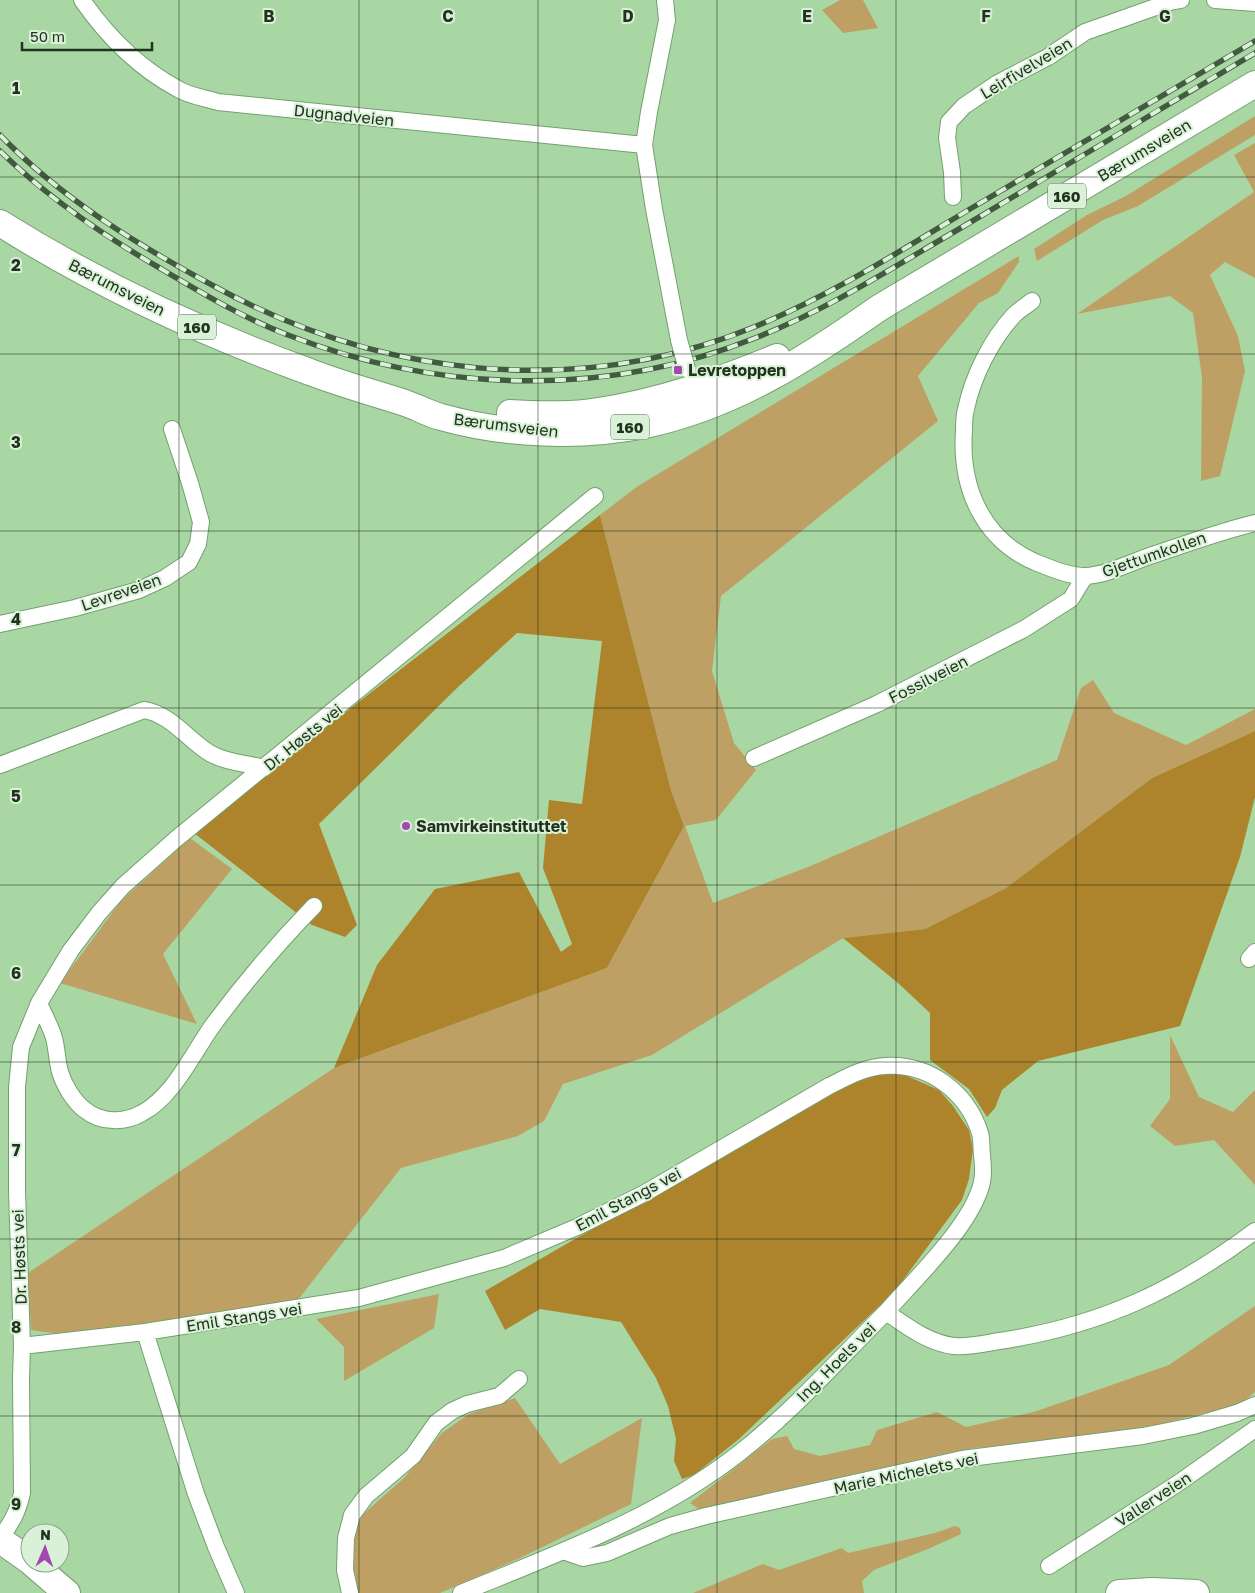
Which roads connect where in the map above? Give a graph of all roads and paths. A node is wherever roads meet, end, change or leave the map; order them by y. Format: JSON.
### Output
{"nodes":[{"id":1,"x":82,"y":0,"type":"edge"},
{"id":2,"x":665,"y":0,"type":"edge"},
{"id":3,"x":1181,"y":0,"type":"edge"},
{"id":4,"x":1215,"y":0,"type":"edge"},
{"id":5,"x":1255,"y":3,"type":"edge"},
{"id":6,"x":1255,"y":84,"type":"edge"},
{"id":7,"x":644,"y":145,"type":"junction"},
{"id":8,"x":953,"y":196,"type":"dead end"},
{"id":9,"x":0,"y":223,"type":"edge"},
{"id":10,"x":1032,"y":301,"type":"dead end"},
{"id":11,"x":695,"y":389,"type":"junction"},
{"id":12,"x":172,"y":428,"type":"dead end"},
{"id":13,"x":595,"y":496,"type":"dead end"},
{"id":14,"x":1255,"y":523,"type":"edge"},
{"id":15,"x":1084,"y":576,"type":"junction"},
{"id":16,"x":0,"y":624,"type":"edge"},
{"id":17,"x":754,"y":758,"type":"dead end"},
{"id":18,"x":0,"y":765,"type":"edge"},
{"id":19,"x":264,"y":768,"type":"junction"},
{"id":20,"x":314,"y":906,"type":"dead end"},
{"id":21,"x":39,"y":1003,"type":"junction"},
{"id":22,"x":1255,"y":1231,"type":"edge"},
{"id":23,"x":886,"y":1312,"type":"junction"},
{"id":24,"x":145,"y":1332,"type":"junction"},
{"id":25,"x":22,"y":1346,"type":"junction"},
{"id":26,"x":519,"y":1379,"type":"dead end"},
{"id":27,"x":1255,"y":1405,"type":"edge"},
{"id":28,"x":1255,"y":1429,"type":"edge"},
{"id":29,"x":0,"y":1539,"type":"edge"},
{"id":30,"x":563,"y":1551,"type":"junction"},
{"id":31,"x":20,"y":1554,"type":"edge"},
{"id":32,"x":1049,"y":1566,"type":"dead end"},
{"id":33,"x":44,"y":1573,"type":"edge"},
{"id":34,"x":67,"y":1593,"type":"edge"},
{"id":35,"x":236,"y":1593,"type":"edge"},
{"id":36,"x":350,"y":1593,"type":"edge"},
{"id":37,"x":461,"y":1593,"type":"edge"},
{"id":38,"x":1118,"y":1593,"type":"edge"},
{"id":39,"x":1196,"y":1593,"type":"edge"}],
"edges":[{"from":1,"to":7,"type":"street","name":"Dugnadveien"},
{"from":2,"to":7,"type":"street"},
{"from":3,"to":8,"type":"street","name":"Leirfivelveien"},
{"from":4,"to":5,"type":"street"},
{"from":6,"to":11,"type":"main road","name":"Bærumsveien","number":"160"},
{"from":7,"to":11,"type":"street","bridge":true},
{"from":9,"to":11,"type":"main road","name":"Bærumsveien","number":"160"},
{"from":10,"to":15,"type":"street","name":"Gjettumkollen"},
{"from":12,"to":16,"type":"street","name":"Levreveien"},
{"from":13,"to":19,"type":"street","name":"Dr. Høsts vei"},
{"from":14,"to":15,"type":"street","name":"Gjettumkollen"},
{"from":15,"to":17,"type":"street","name":"Fossilveien"},
{"from":18,"to":19,"type":"street"},
{"from":19,"to":21,"type":"street","name":"Dr. Høsts vei"},
{"from":20,"to":21,"type":"street"},
{"from":21,"to":25,"type":"street","name":"Dr. Høsts vei"},
{"from":22,"to":23,"type":"street","name":"Ing. Hoels vei"},
{"from":23,"to":24,"type":"street","name":"Emil Stangs vei"},
{"from":23,"to":30,"type":"street","name":"Ing. Hoels vei"},
{"from":24,"to":25,"type":"street","name":"Emil Stangs vei"},
{"from":24,"to":35,"type":"street"},
{"from":25,"to":29,"type":"street","name":"Dr. Høsts vei"},
{"from":26,"to":36,"type":"street"},
{"from":27,"to":30,"type":"street","name":"Marie Michelets vei"},
{"from":28,"to":32,"type":"street","name":"Vallerveien"},
{"from":29,"to":31,"type":"main road"},
{"from":30,"to":37,"type":"street","name":"Ing. Hoels vei"},
{"from":33,"to":34,"type":"main road"},
{"from":38,"to":39,"type":"main road"}]}
